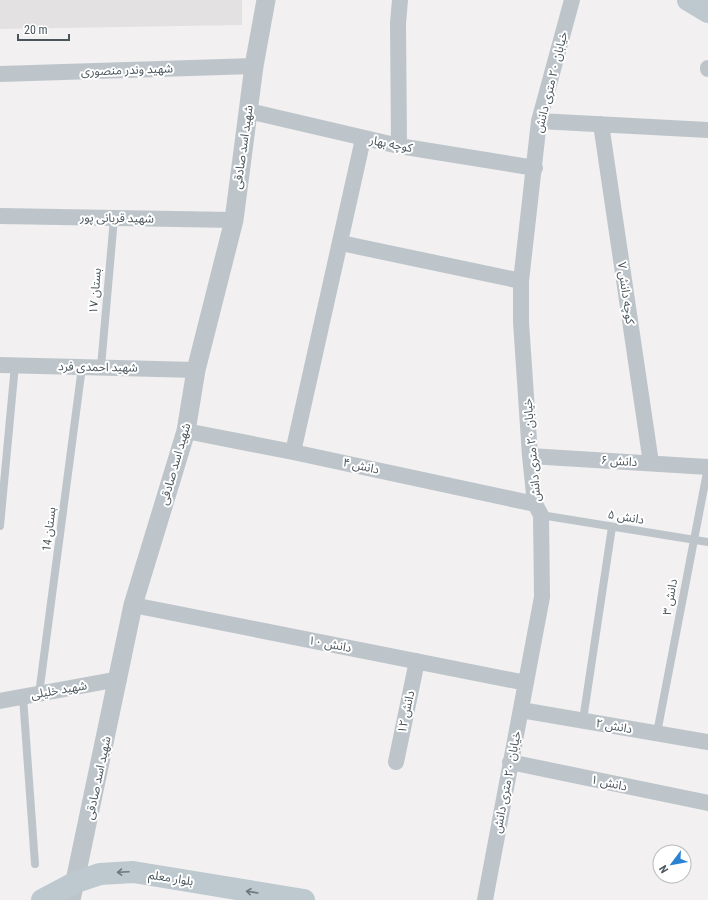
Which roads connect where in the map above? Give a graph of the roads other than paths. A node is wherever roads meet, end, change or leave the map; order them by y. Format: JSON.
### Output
{"nodes":[{"id":1,"x":266,"y":0,"type":"edge"},
{"id":2,"x":400,"y":0,"type":"edge"},
{"id":3,"x":572,"y":0,"type":"edge"},
{"id":4,"x":688,"y":0,"type":"edge"},
{"id":5,"x":708,"y":12,"type":"edge"},
{"id":6,"x":254,"y":66,"type":"junction"},
{"id":7,"x":0,"y":74,"type":"edge"},
{"id":8,"x":249,"y":111,"type":"junction"},
{"id":9,"x":540,"y":121,"type":"junction"},
{"id":10,"x":601,"y":124,"type":"junction"},
{"id":11,"x":708,"y":130,"type":"edge"},
{"id":12,"x":364,"y":139,"type":"junction"},
{"id":13,"x":399,"y":146,"type":"junction"},
{"id":14,"x":535,"y":168,"type":"junction"},
{"id":15,"x":0,"y":216,"type":"edge"},
{"id":16,"x":114,"y":218,"type":"junction"},
{"id":17,"x":234,"y":220,"type":"junction"},
{"id":18,"x":342,"y":242,"type":"junction"},
{"id":19,"x":521,"y":281,"type":"junction"},
{"id":20,"x":7,"y":365,"type":"edge"},
{"id":21,"x":82,"y":367,"type":"junction"},
{"id":22,"x":101,"y":367,"type":"junction"},
{"id":23,"x":196,"y":370,"type":"junction"},
{"id":24,"x":186,"y":432,"type":"junction"},
{"id":25,"x":293,"y":452,"type":"junction"},
{"id":26,"x":530,"y":456,"type":"junction"},
{"id":27,"x":651,"y":463,"type":"junction"},
{"id":28,"x":708,"y":467,"type":"edge"},
{"id":29,"x":538,"y":509,"type":"junction"},
{"id":30,"x":0,"y":526,"type":"edge"},
{"id":31,"x":612,"y":526,"type":"junction"},
{"id":32,"x":692,"y":539,"type":"junction"},
{"id":33,"x":708,"y":542,"type":"edge"},
{"id":34,"x":133,"y":605,"type":"junction"},
{"id":35,"x":417,"y":661,"type":"junction"},
{"id":36,"x":119,"y":679,"type":"junction"},
{"id":37,"x":526,"y":683,"type":"junction"},
{"id":38,"x":39,"y":694,"type":"junction"},
{"id":39,"x":23,"y":697,"type":"junction"},
{"id":40,"x":0,"y":701,"type":"edge"},
{"id":41,"x":521,"y":710,"type":"junction"},
{"id":42,"x":583,"y":720,"type":"junction"},
{"id":43,"x":657,"y":733,"type":"junction"},
{"id":44,"x":708,"y":742,"type":"edge"},
{"id":45,"x":396,"y":762,"type":"dead end"},
{"id":46,"x":510,"y":762,"type":"junction"},
{"id":47,"x":708,"y":803,"type":"edge"},
{"id":48,"x":35,"y":864,"type":"dead end"},
{"id":49,"x":74,"y":891,"type":"edge"},
{"id":50,"x":42,"y":900,"type":"edge"},
{"id":51,"x":304,"y":900,"type":"edge"},
{"id":52,"x":485,"y":900,"type":"edge"}],
"edges":[{"from":1,"to":6,"type":"street","name":"شهید اسد صادقی"},
{"from":2,"to":13,"type":"street"},
{"from":3,"to":9,"type":"street","name":"خیابان ۲۰ متری دانش"},
{"from":4,"to":5,"type":"main road"},
{"from":6,"to":7,"type":"street","name":"شهید وندر منصوری"},
{"from":6,"to":8,"type":"street","name":"شهید اسد صادقی"},
{"from":8,"to":12,"type":"street","name":"کوچه بهار"},
{"from":8,"to":17,"type":"street","name":"شهید اسد صادقی"},
{"from":9,"to":10,"type":"street"},
{"from":9,"to":14,"type":"street","name":"خیابان ۲۰ متری دانش"},
{"from":10,"to":11,"type":"street"},
{"from":10,"to":27,"type":"street","name":"کوچه دانش ۷"},
{"from":12,"to":13,"type":"street","name":"کوچه بهار"},
{"from":12,"to":18,"type":"street"},
{"from":13,"to":14,"type":"street","name":"کوچه بهار"},
{"from":14,"to":19,"type":"street","name":"خیابان ۲۰ متری دانش"},
{"from":15,"to":16,"type":"street","name":"شهید قربانی پور"},
{"from":16,"to":17,"type":"street","name":"شهید قربانی پور"},
{"from":16,"to":22,"type":"lane","name":"بستان ۱۷"},
{"from":17,"to":23,"type":"street","name":"شهید اسد صادقی"},
{"from":18,"to":19,"type":"street"},
{"from":18,"to":25,"type":"street"},
{"from":19,"to":26,"type":"street","name":"خیابان ۲۰ متری دانش"},
{"from":20,"to":21,"type":"street","name":"شهید احمدی فرد"},
{"from":20,"to":30,"type":"lane"},
{"from":21,"to":22,"type":"street","name":"شهید احمدی فرد"},
{"from":21,"to":38,"type":"lane","name":"بستان 14"},
{"from":22,"to":23,"type":"street","name":"شهید احمدی فرد"},
{"from":23,"to":24,"type":"street","name":"شهید اسد صادقی"},
{"from":24,"to":25,"type":"street","name":"دانش ۴"},
{"from":24,"to":34,"type":"street","name":"شهید اسد صادقی"},
{"from":25,"to":29,"type":"street","name":"دانش ۴"},
{"from":26,"to":27,"type":"street","name":"دانش ۶"},
{"from":26,"to":29,"type":"street","name":"خیابان ۲۰ متری دانش"},
{"from":27,"to":28,"type":"street","name":"دانش ۶"},
{"from":28,"to":32,"type":"lane","name":"دانش ۳"},
{"from":29,"to":31,"type":"lane","name":"دانش ۵"},
{"from":29,"to":37,"type":"street","name":"خیابان ۲۰ متری دانش"},
{"from":31,"to":32,"type":"lane","name":"دانش ۵"},
{"from":31,"to":42,"type":"lane"},
{"from":32,"to":33,"type":"lane","name":"دانش ۵"},
{"from":32,"to":43,"type":"lane","name":"دانش ۳"},
{"from":34,"to":35,"type":"street","name":"دانش ۱۰"},
{"from":34,"to":36,"type":"street","name":"شهید اسد صادقی"},
{"from":35,"to":37,"type":"street","name":"دانش ۱۰"},
{"from":35,"to":45,"type":"street","name":"دانش ۱۲"},
{"from":36,"to":38,"type":"street","name":"شهید خلیلی"},
{"from":36,"to":49,"type":"street","name":"شهید اسد صادقی"},
{"from":37,"to":41,"type":"street","name":"خیابان ۲۰ متری دانش"},
{"from":38,"to":39,"type":"street","name":"شهید خلیلی"},
{"from":39,"to":40,"type":"street","name":"شهید خلیلی"},
{"from":39,"to":48,"type":"lane"},
{"from":41,"to":42,"type":"street","name":"دانش ۲"},
{"from":41,"to":46,"type":"street","name":"خیابان ۲۰ متری دانش"},
{"from":42,"to":43,"type":"street","name":"دانش ۲"},
{"from":43,"to":44,"type":"street","name":"دانش ۲"},
{"from":46,"to":47,"type":"street","name":"دانش ۱"},
{"from":46,"to":52,"type":"street","name":"خیابان ۲۰ متری دانش"},
{"from":49,"to":50,"type":"main road","name":"بلوار معلم"},
{"from":51,"to":49,"type":"main road","name":"بلوار معلم","one_way":true}]}
